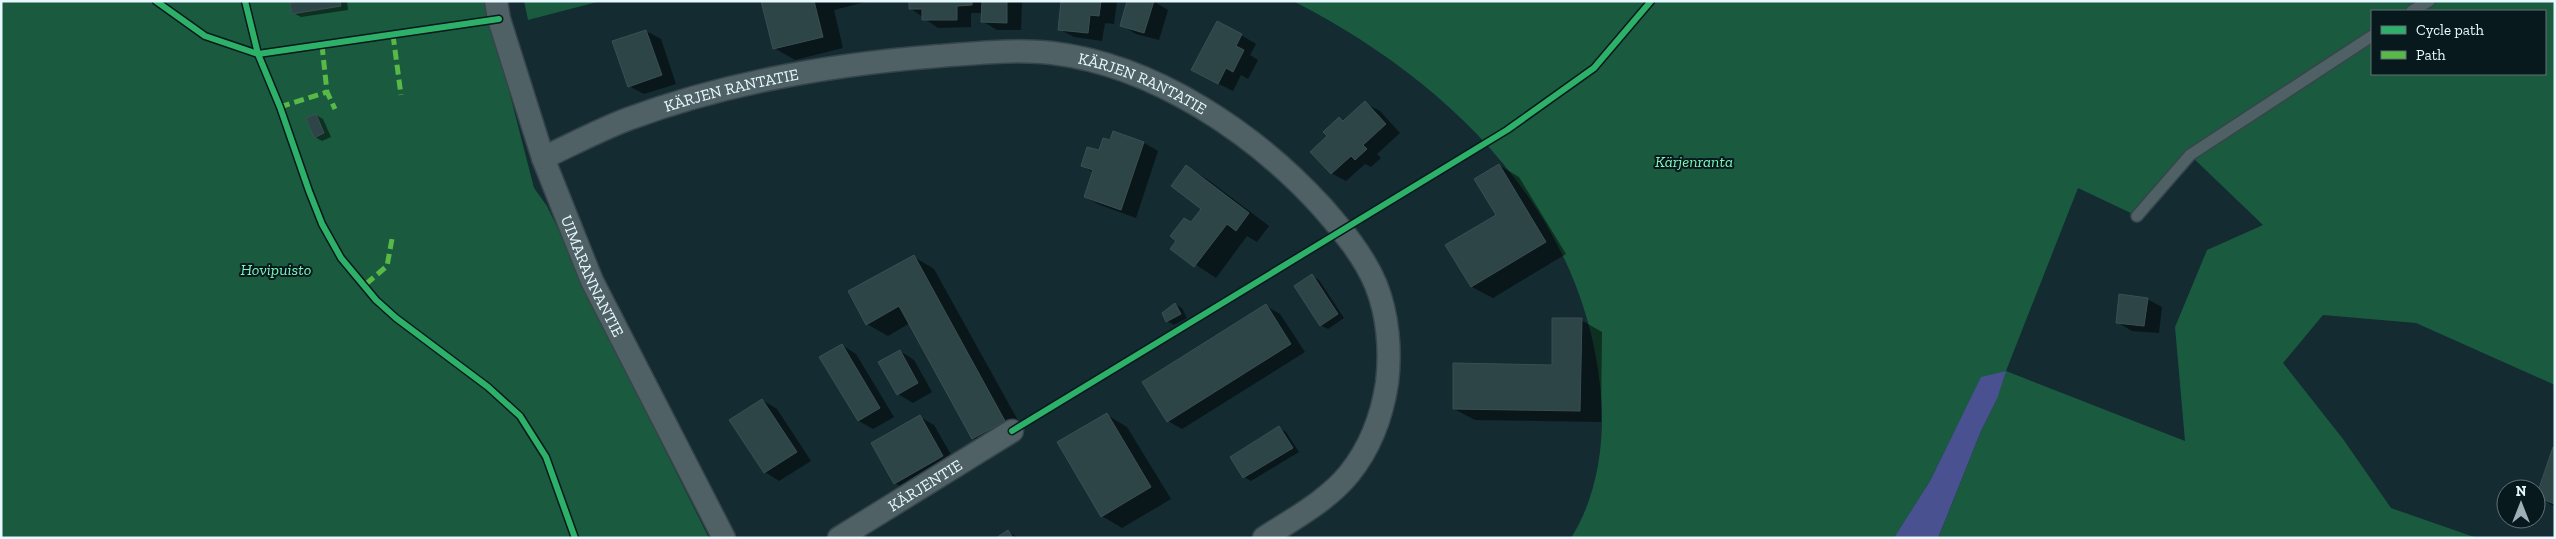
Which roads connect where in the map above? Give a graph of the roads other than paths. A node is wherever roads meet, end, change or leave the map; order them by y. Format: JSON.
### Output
{"nodes":[{"id":1,"x":496,"y":1,"type":"edge"},
{"id":2,"x":2429,"y":1,"type":"edge"},
{"id":3,"x":2414,"y":10,"type":"edge"},
{"id":4,"x":2371,"y":37,"type":"edge"},
{"id":5,"x":543,"y":158,"type":"junction"},
{"id":6,"x":2137,"y":216,"type":"dead end"},
{"id":7,"x":1012,"y":431,"type":"dead end"},
{"id":8,"x":724,"y":538,"type":"edge"},
{"id":9,"x":839,"y":538,"type":"edge"},
{"id":10,"x":1264,"y":538,"type":"edge"}],
"edges":[{"from":1,"to":5,"type":"street","name":"UIMARANNANTIE"},
{"from":2,"to":3,"type":"lane"},
{"from":4,"to":6,"type":"lane"},
{"from":5,"to":8,"type":"street","name":"UIMARANNANTIE"},
{"from":5,"to":10,"type":"street","name":"KÄRJEN RANTATIE"},
{"from":7,"to":9,"type":"street","name":"KÄRJENTIE"}]}
